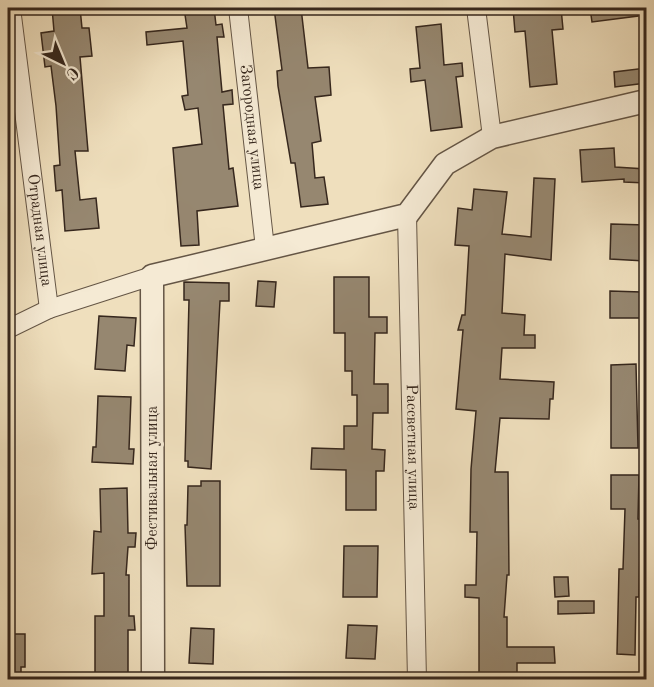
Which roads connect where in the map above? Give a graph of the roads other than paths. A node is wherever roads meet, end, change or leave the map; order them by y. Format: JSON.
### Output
{"nodes":[{"id":1,"x":11,"y":8,"type":"edge"},
{"id":2,"x":238,"y":8,"type":"edge"},
{"id":3,"x":476,"y":8,"type":"edge"},
{"id":4,"x":646,"y":101,"type":"edge"},
{"id":5,"x":492,"y":137,"type":"junction"},
{"id":6,"x":407,"y":215,"type":"junction"},
{"id":7,"x":265,"y":248,"type":"junction"},
{"id":8,"x":152,"y":276,"type":"junction"},
{"id":9,"x":49,"y":309,"type":"junction"},
{"id":10,"x":8,"y":329,"type":"edge"},
{"id":11,"x":153,"y":680,"type":"edge"},
{"id":12,"x":417,"y":680,"type":"edge"}],
"edges":[{"from":1,"to":9,"type":"street","name":"Отрадная улица"},
{"from":2,"to":7,"type":"street","name":"Загородная улица"},
{"from":3,"to":5,"type":"street"},
{"from":4,"to":5,"type":"street"},
{"from":5,"to":6,"type":"street"},
{"from":6,"to":7,"type":"street"},
{"from":6,"to":12,"type":"street","name":"Рассветная улица"},
{"from":7,"to":8,"type":"street"},
{"from":8,"to":9,"type":"street"},
{"from":8,"to":11,"type":"street","name":"Фестивальная улица"},
{"from":9,"to":10,"type":"street"}]}
